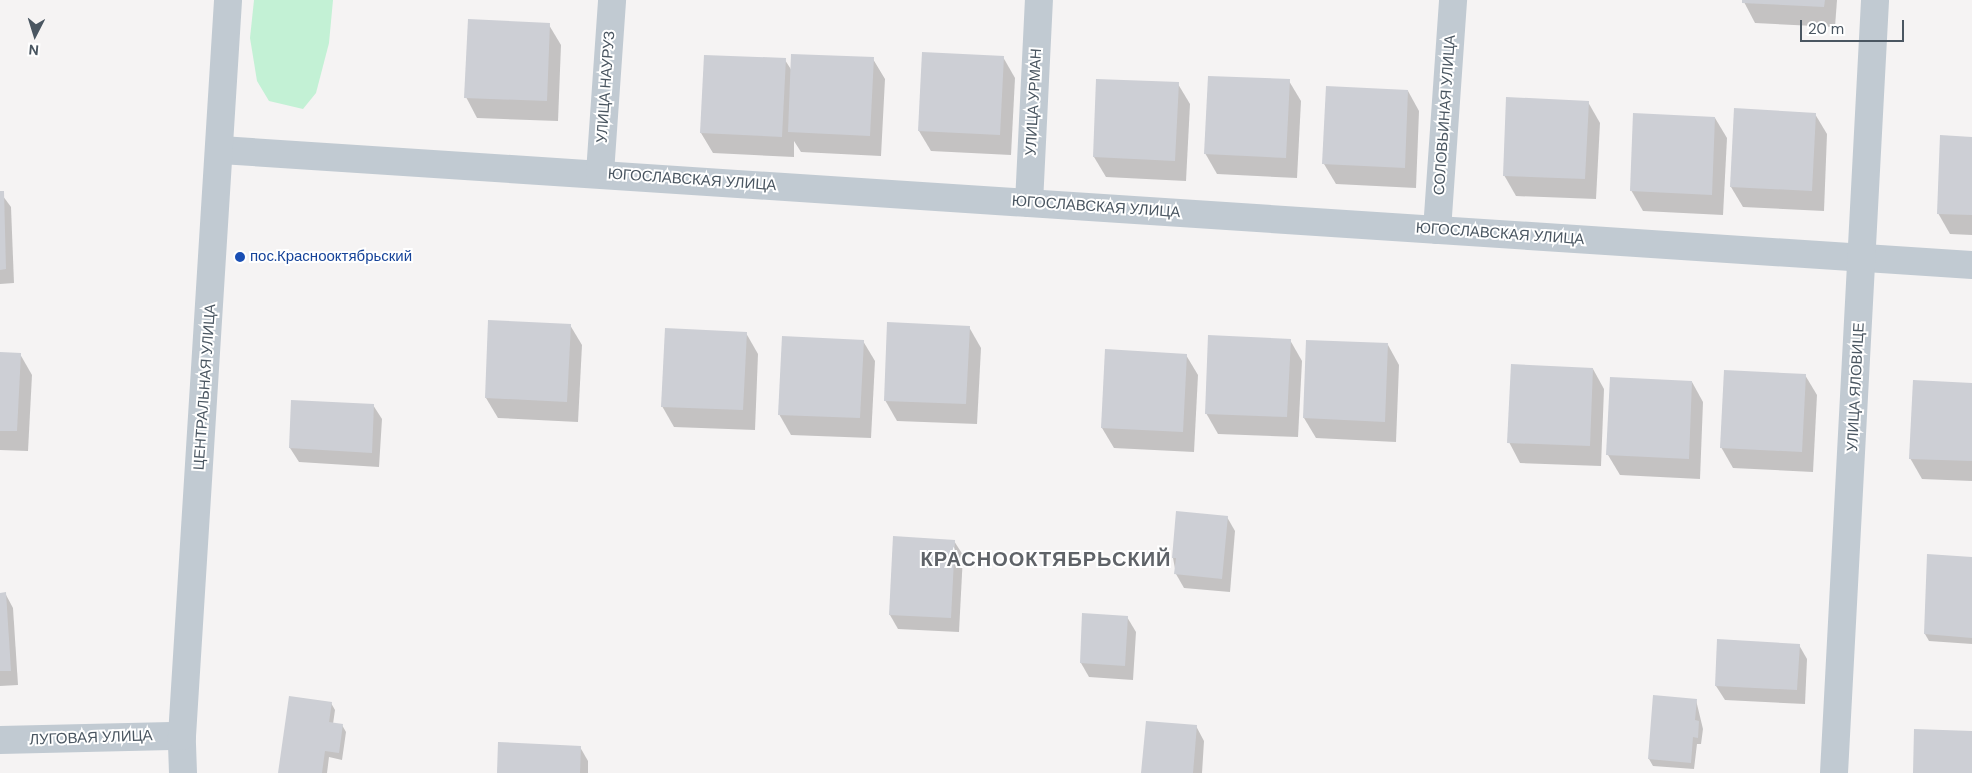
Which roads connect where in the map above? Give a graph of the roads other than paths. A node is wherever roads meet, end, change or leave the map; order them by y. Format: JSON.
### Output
{"nodes":[{"id":1,"x":228,"y":0,"type":"edge"},
{"id":2,"x":612,"y":0,"type":"edge"},
{"id":3,"x":1040,"y":0,"type":"edge"},
{"id":4,"x":1454,"y":0,"type":"edge"},
{"id":5,"x":1875,"y":0,"type":"edge"},
{"id":6,"x":220,"y":150,"type":"junction"},
{"id":7,"x":600,"y":173,"type":"junction"},
{"id":8,"x":1030,"y":203,"type":"junction"},
{"id":9,"x":1437,"y":230,"type":"junction"},
{"id":10,"x":1863,"y":258,"type":"junction"},
{"id":11,"x":1972,"y":265,"type":"edge"},
{"id":12,"x":182,"y":736,"type":"junction"},
{"id":13,"x":0,"y":740,"type":"edge"},
{"id":14,"x":183,"y":773,"type":"edge"},
{"id":15,"x":1834,"y":773,"type":"edge"}],
"edges":[{"from":1,"to":6,"type":"street","name":"ЦЕНТРАЛЬНАЯ УЛИЦА"},
{"from":2,"to":7,"type":"street","name":"УЛИЦА НАУРУЗ"},
{"from":3,"to":8,"type":"street","name":"УЛИЦА УРМАН"},
{"from":4,"to":9,"type":"street","name":"СОЛОВЬИНАЯ УЛИЦА"},
{"from":5,"to":10,"type":"street","name":"УЛИЦА ЯЛОВИЦЕ"},
{"from":6,"to":7,"type":"street","name":"ЮГОСЛАВСКАЯ УЛИЦА"},
{"from":6,"to":12,"type":"street","name":"ЦЕНТРАЛЬНАЯ УЛИЦА"},
{"from":7,"to":8,"type":"street","name":"ЮГОСЛАВСКАЯ УЛИЦА"},
{"from":8,"to":9,"type":"street","name":"ЮГОСЛАВСКАЯ УЛИЦА"},
{"from":9,"to":10,"type":"street","name":"ЮГОСЛАВСКАЯ УЛИЦА"},
{"from":10,"to":11,"type":"street","name":"ЮГОСЛАВСКАЯ УЛИЦА"},
{"from":10,"to":15,"type":"street","name":"УЛИЦА ЯЛОВИЦЕ"},
{"from":12,"to":13,"type":"street","name":"ЛУГОВАЯ УЛИЦА"},
{"from":12,"to":14,"type":"street","name":"ЦЕНТРАЛЬНАЯ УЛИЦА"}]}
